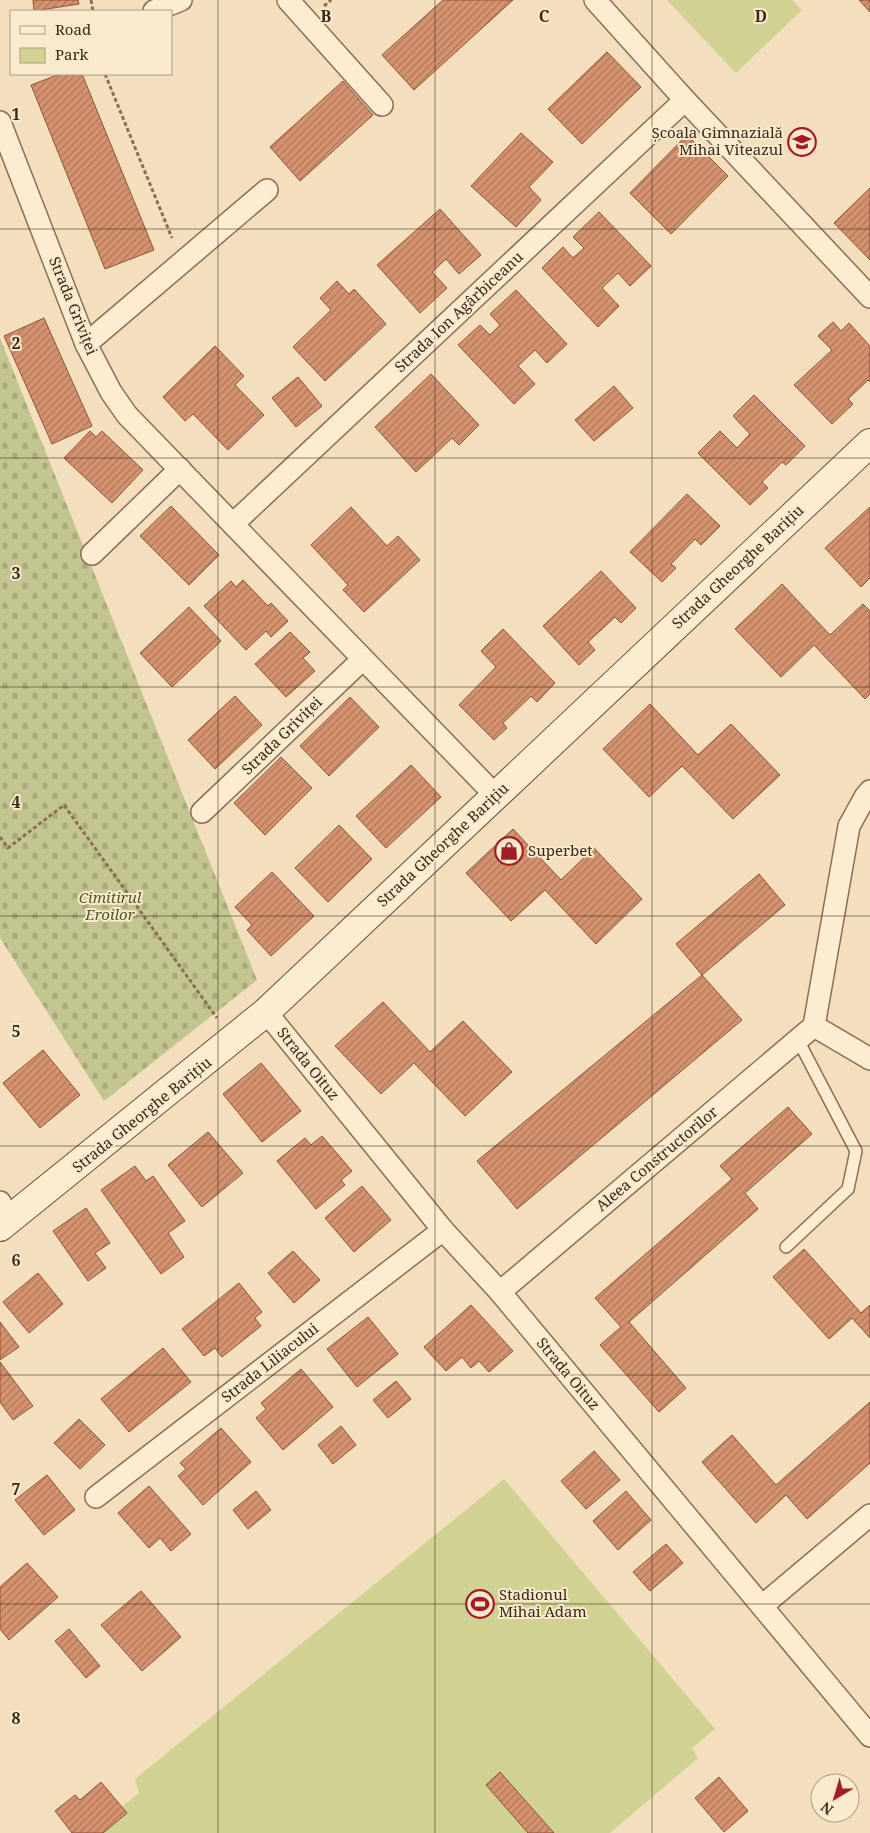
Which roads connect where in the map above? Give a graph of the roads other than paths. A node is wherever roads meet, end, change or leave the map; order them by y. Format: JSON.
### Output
{"nodes":[{"id":1,"x":181,"y":0,"type":"edge"},
{"id":2,"x":288,"y":0,"type":"edge"},
{"id":3,"x":595,"y":0,"type":"edge"},
{"id":4,"x":156,"y":10,"type":"edge"},
{"id":5,"x":685,"y":100,"type":"junction"},
{"id":6,"x":382,"y":105,"type":"dead end"},
{"id":7,"x":0,"y":122,"type":"edge"},
{"id":8,"x":267,"y":190,"type":"dead end"},
{"id":9,"x":870,"y":297,"type":"edge"},
{"id":10,"x":86,"y":344,"type":"junction"},
{"id":11,"x":869,"y":446,"type":"edge"},
{"id":12,"x":180,"y":470,"type":"junction"},
{"id":13,"x":233,"y":524,"type":"junction"},
{"id":14,"x":92,"y":554,"type":"dead end"},
{"id":15,"x":363,"y":659,"type":"junction"},
{"id":16,"x":870,"y":791,"type":"edge"},
{"id":17,"x":496,"y":796,"type":"junction"},
{"id":18,"x":202,"y":812,"type":"dead end"},
{"id":19,"x":266,"y":1012,"type":"junction"},
{"id":20,"x":806,"y":1033,"type":"junction"},
{"id":21,"x":870,"y":1059,"type":"edge"},
{"id":22,"x":3,"y":1216,"type":"edge"},
{"id":23,"x":444,"y":1230,"type":"junction"},
{"id":24,"x":786,"y":1247,"type":"dead end"},
{"id":25,"x":500,"y":1292,"type":"junction"},
{"id":26,"x":96,"y":1497,"type":"dead end"},
{"id":27,"x":870,"y":1515,"type":"edge"},
{"id":28,"x":762,"y":1606,"type":"junction"},
{"id":29,"x":870,"y":1736,"type":"edge"}],
"edges":[{"from":1,"to":4,"type":"street"},
{"from":2,"to":6,"type":"street"},
{"from":3,"to":5,"type":"street"},
{"from":5,"to":9,"type":"street"},
{"from":5,"to":13,"type":"street","name":"Strada Ion Agârbiceanu"},
{"from":7,"to":10,"type":"street","name":"Strada Griviței"},
{"from":8,"to":10,"type":"street"},
{"from":10,"to":12,"type":"street","name":"Strada Griviței"},
{"from":11,"to":17,"type":"street","name":"Strada Gheorghe Barițiu"},
{"from":12,"to":13,"type":"street","name":"Strada Griviței"},
{"from":12,"to":14,"type":"street"},
{"from":13,"to":15,"type":"street","name":"Strada Griviței"},
{"from":15,"to":17,"type":"street","name":"Strada Griviței"},
{"from":15,"to":18,"type":"street","name":"Strada Griviței"},
{"from":16,"to":20,"type":"street"},
{"from":17,"to":19,"type":"street","name":"Strada Gheorghe Barițiu"},
{"from":19,"to":22,"type":"street","name":"Strada Gheorghe Barițiu"},
{"from":19,"to":23,"type":"street","name":"Strada Oituz"},
{"from":20,"to":21,"type":"street"},
{"from":20,"to":24,"type":"lane"},
{"from":20,"to":25,"type":"street","name":"Aleea Constructorilor"},
{"from":23,"to":25,"type":"street","name":"Strada Oituz"},
{"from":23,"to":26,"type":"street","name":"Strada Liliacului"},
{"from":25,"to":28,"type":"street","name":"Strada Oituz"},
{"from":27,"to":28,"type":"street"},
{"from":28,"to":29,"type":"street","name":"Strada Oituz"}]}
